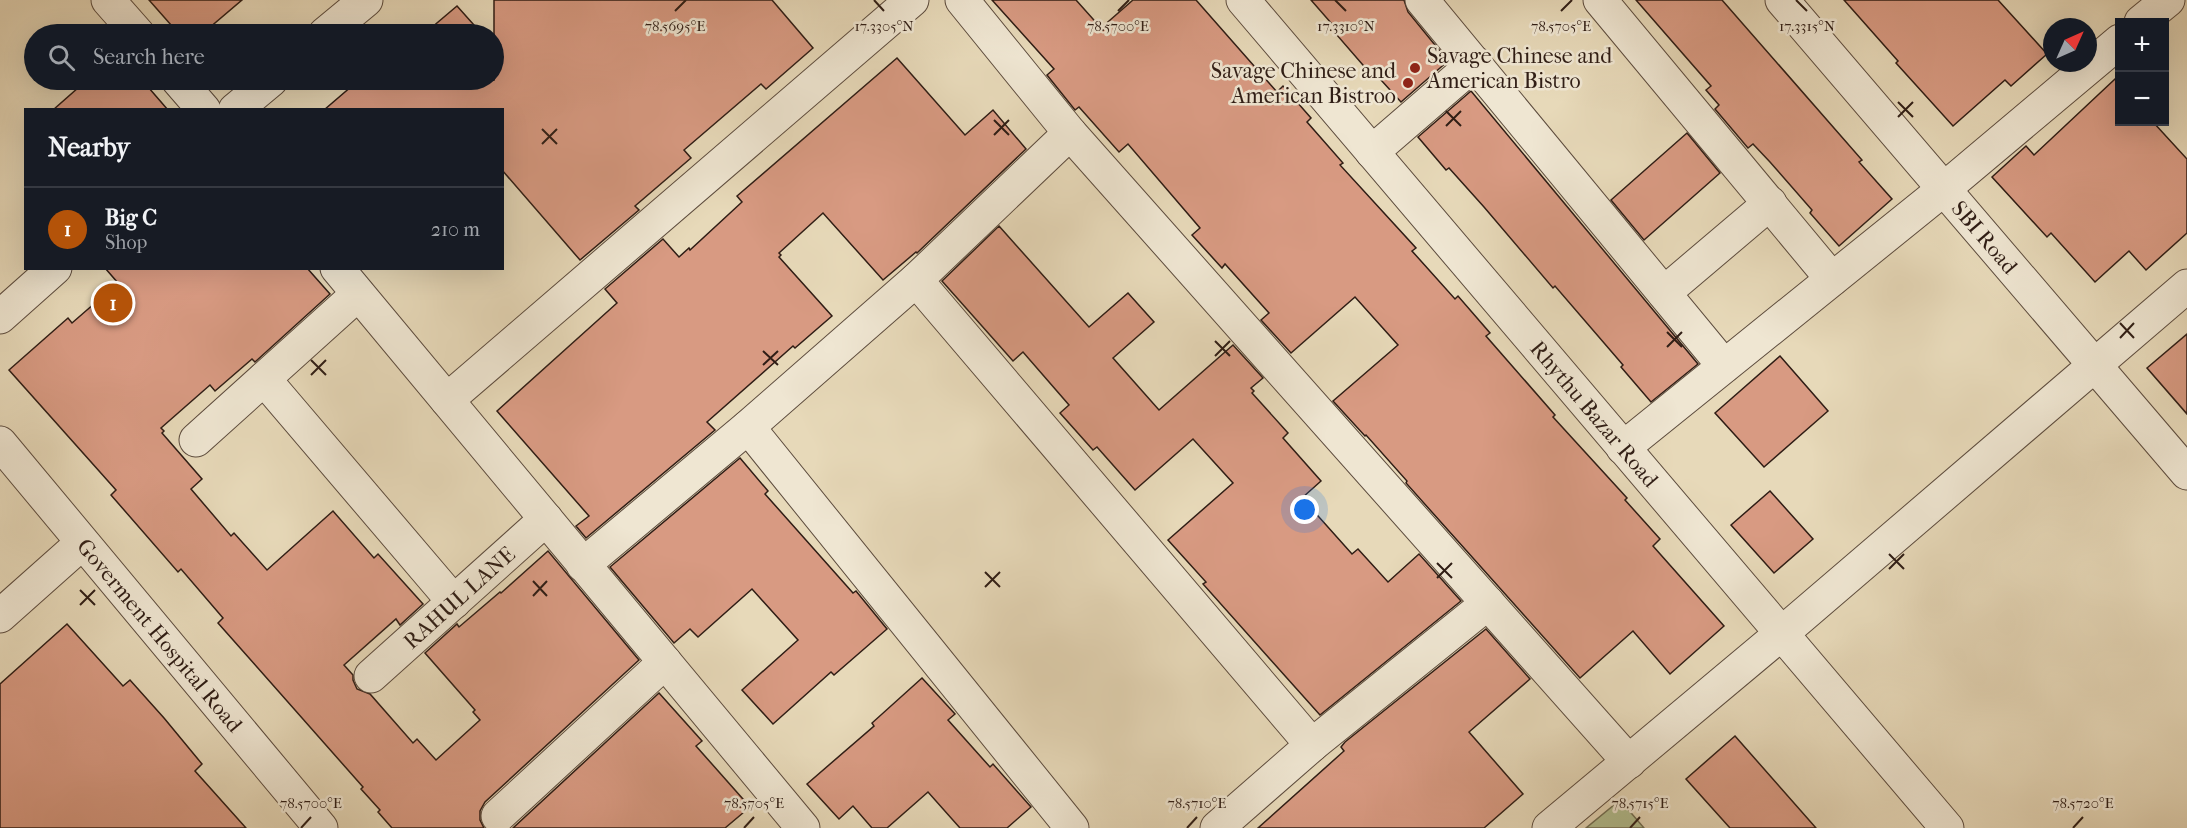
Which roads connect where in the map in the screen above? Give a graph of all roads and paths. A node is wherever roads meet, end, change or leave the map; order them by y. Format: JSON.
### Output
{"nodes":[{"id":1,"x":108,"y":0,"type":"edge"},
{"id":2,"x":366,"y":0,"type":"edge"},
{"id":3,"x":912,"y":0,"type":"edge"},
{"id":4,"x":962,"y":0,"type":"edge"},
{"id":5,"x":1242,"y":0,"type":"edge"},
{"id":6,"x":1422,"y":0,"type":"edge"},
{"id":7,"x":1600,"y":0,"type":"edge"},
{"id":8,"x":1782,"y":0,"type":"edge"},
{"id":9,"x":2168,"y":0,"type":"edge"},
{"id":10,"x":2146,"y":18,"type":"edge"},
{"id":11,"x":129,"y":24,"type":"edge"},
{"id":12,"x":337,"y":24,"type":"edge"},
{"id":13,"x":2115,"y":45,"type":"edge"},
{"id":14,"x":1475,"y":63,"type":"junction"},
{"id":15,"x":187,"y":90,"type":"edge"},
{"id":16,"x":259,"y":90,"type":"edge"},
{"id":17,"x":202,"y":108,"type":"edge"},
{"id":18,"x":237,"y":108,"type":"edge"},
{"id":19,"x":1070,"y":133,"type":"junction"},
{"id":20,"x":1372,"y":152,"type":"junction"},
{"id":21,"x":1944,"y":189,"type":"junction"},
{"id":22,"x":1770,"y":203,"type":"junction"},
{"id":23,"x":53,"y":270,"type":"edge"},
{"id":24,"x":339,"y":270,"type":"edge"},
{"id":25,"x":1832,"y":279,"type":"junction"},
{"id":26,"x":916,"y":280,"type":"junction"},
{"id":27,"x":2187,"y":286,"type":"edge"},
{"id":28,"x":1664,"y":292,"type":"junction"},
{"id":29,"x":358,"y":294,"type":"junction"},
{"id":30,"x":0,"y":317,"type":"edge"},
{"id":31,"x":2094,"y":365,"type":"junction"},
{"id":32,"x":1725,"y":366,"type":"junction"},
{"id":33,"x":264,"y":379,"type":"junction"},
{"id":34,"x":447,"y":400,"type":"junction"},
{"id":35,"x":748,"y":427,"type":"junction"},
{"id":36,"x":196,"y":440,"type":"dead end"},
{"id":37,"x":0,"y":444,"type":"edge"},
{"id":38,"x":1623,"y":448,"type":"junction"},
{"id":39,"x":2187,"y":473,"type":"edge"},
{"id":40,"x":546,"y":519,"type":"junction"},
{"id":41,"x":82,"y":543,"type":"junction"},
{"id":42,"x":583,"y":565,"type":"junction"},
{"id":43,"x":454,"y":602,"type":"junction"},
{"id":44,"x":1488,"y":603,"type":"junction"},
{"id":45,"x":0,"y":616,"type":"edge"},
{"id":46,"x":1781,"y":634,"type":"junction"},
{"id":47,"x":665,"y":662,"type":"junction"},
{"id":48,"x":371,"y":676,"type":"dead end"},
{"id":49,"x":1312,"y":745,"type":"junction"},
{"id":50,"x":1629,"y":762,"type":"junction"},
{"id":51,"x":498,"y":816,"type":"dead end"},
{"id":52,"x":794,"y":825,"type":"edge"},
{"id":53,"x":321,"y":828,"type":"edge"},
{"id":54,"x":1072,"y":828,"type":"edge"},
{"id":55,"x":1217,"y":828,"type":"edge"},
{"id":56,"x":1549,"y":828,"type":"edge"},
{"id":57,"x":1947,"y":828,"type":"edge"}],
"edges":[{"from":1,"to":11,"type":"street"},
{"from":2,"to":12,"type":"street"},
{"from":3,"to":34,"type":"street"},
{"from":4,"to":19,"type":"street"},
{"from":5,"to":20,"type":"street","name":"Rhythu Bazar Road"},
{"from":6,"to":14,"type":"street"},
{"from":7,"to":22,"type":"street"},
{"from":8,"to":21,"type":"street","name":"SBI Road"},
{"from":9,"to":10,"type":"street"},
{"from":13,"to":21,"type":"street"},
{"from":14,"to":20,"type":"street"},
{"from":14,"to":28,"type":"street"},
{"from":15,"to":17,"type":"street"},
{"from":16,"to":18,"type":"street"},
{"from":19,"to":26,"type":"street"},
{"from":19,"to":44,"type":"street"},
{"from":20,"to":38,"type":"street","name":"Rhythu Bazar Road"},
{"from":21,"to":25,"type":"street"},
{"from":21,"to":31,"type":"street","name":"SBI Road"},
{"from":22,"to":25,"type":"street"},
{"from":22,"to":28,"type":"street"},
{"from":23,"to":30,"type":"street"},
{"from":24,"to":29,"type":"street"},
{"from":25,"to":32,"type":"street"},
{"from":26,"to":35,"type":"street"},
{"from":26,"to":49,"type":"street"},
{"from":27,"to":31,"type":"street"},
{"from":28,"to":32,"type":"street"},
{"from":29,"to":33,"type":"street"},
{"from":29,"to":34,"type":"street"},
{"from":31,"to":39,"type":"street","name":"SBI Road"},
{"from":31,"to":46,"type":"street"},
{"from":32,"to":38,"type":"street"},
{"from":33,"to":36,"type":"street"},
{"from":33,"to":43,"type":"street"},
{"from":34,"to":40,"type":"street"},
{"from":35,"to":42,"type":"street"},
{"from":35,"to":54,"type":"street"},
{"from":37,"to":41,"type":"street","name":"Goverment Hospital Road"},
{"from":38,"to":46,"type":"street","name":"Rhythu Bazar Road"},
{"from":40,"to":42,"type":"street"},
{"from":40,"to":43,"type":"street","name":"RAHUL LANE"},
{"from":41,"to":45,"type":"street"},
{"from":41,"to":53,"type":"street","name":"Goverment Hospital Road"},
{"from":42,"to":47,"type":"street"},
{"from":43,"to":48,"type":"street","name":"RAHUL LANE"},
{"from":44,"to":49,"type":"street"},
{"from":44,"to":50,"type":"street"},
{"from":46,"to":50,"type":"street"},
{"from":46,"to":57,"type":"street","name":"Rhythu Bazar Road"},
{"from":47,"to":51,"type":"street"},
{"from":47,"to":52,"type":"street"},
{"from":49,"to":55,"type":"street"},
{"from":50,"to":56,"type":"street"}]}
